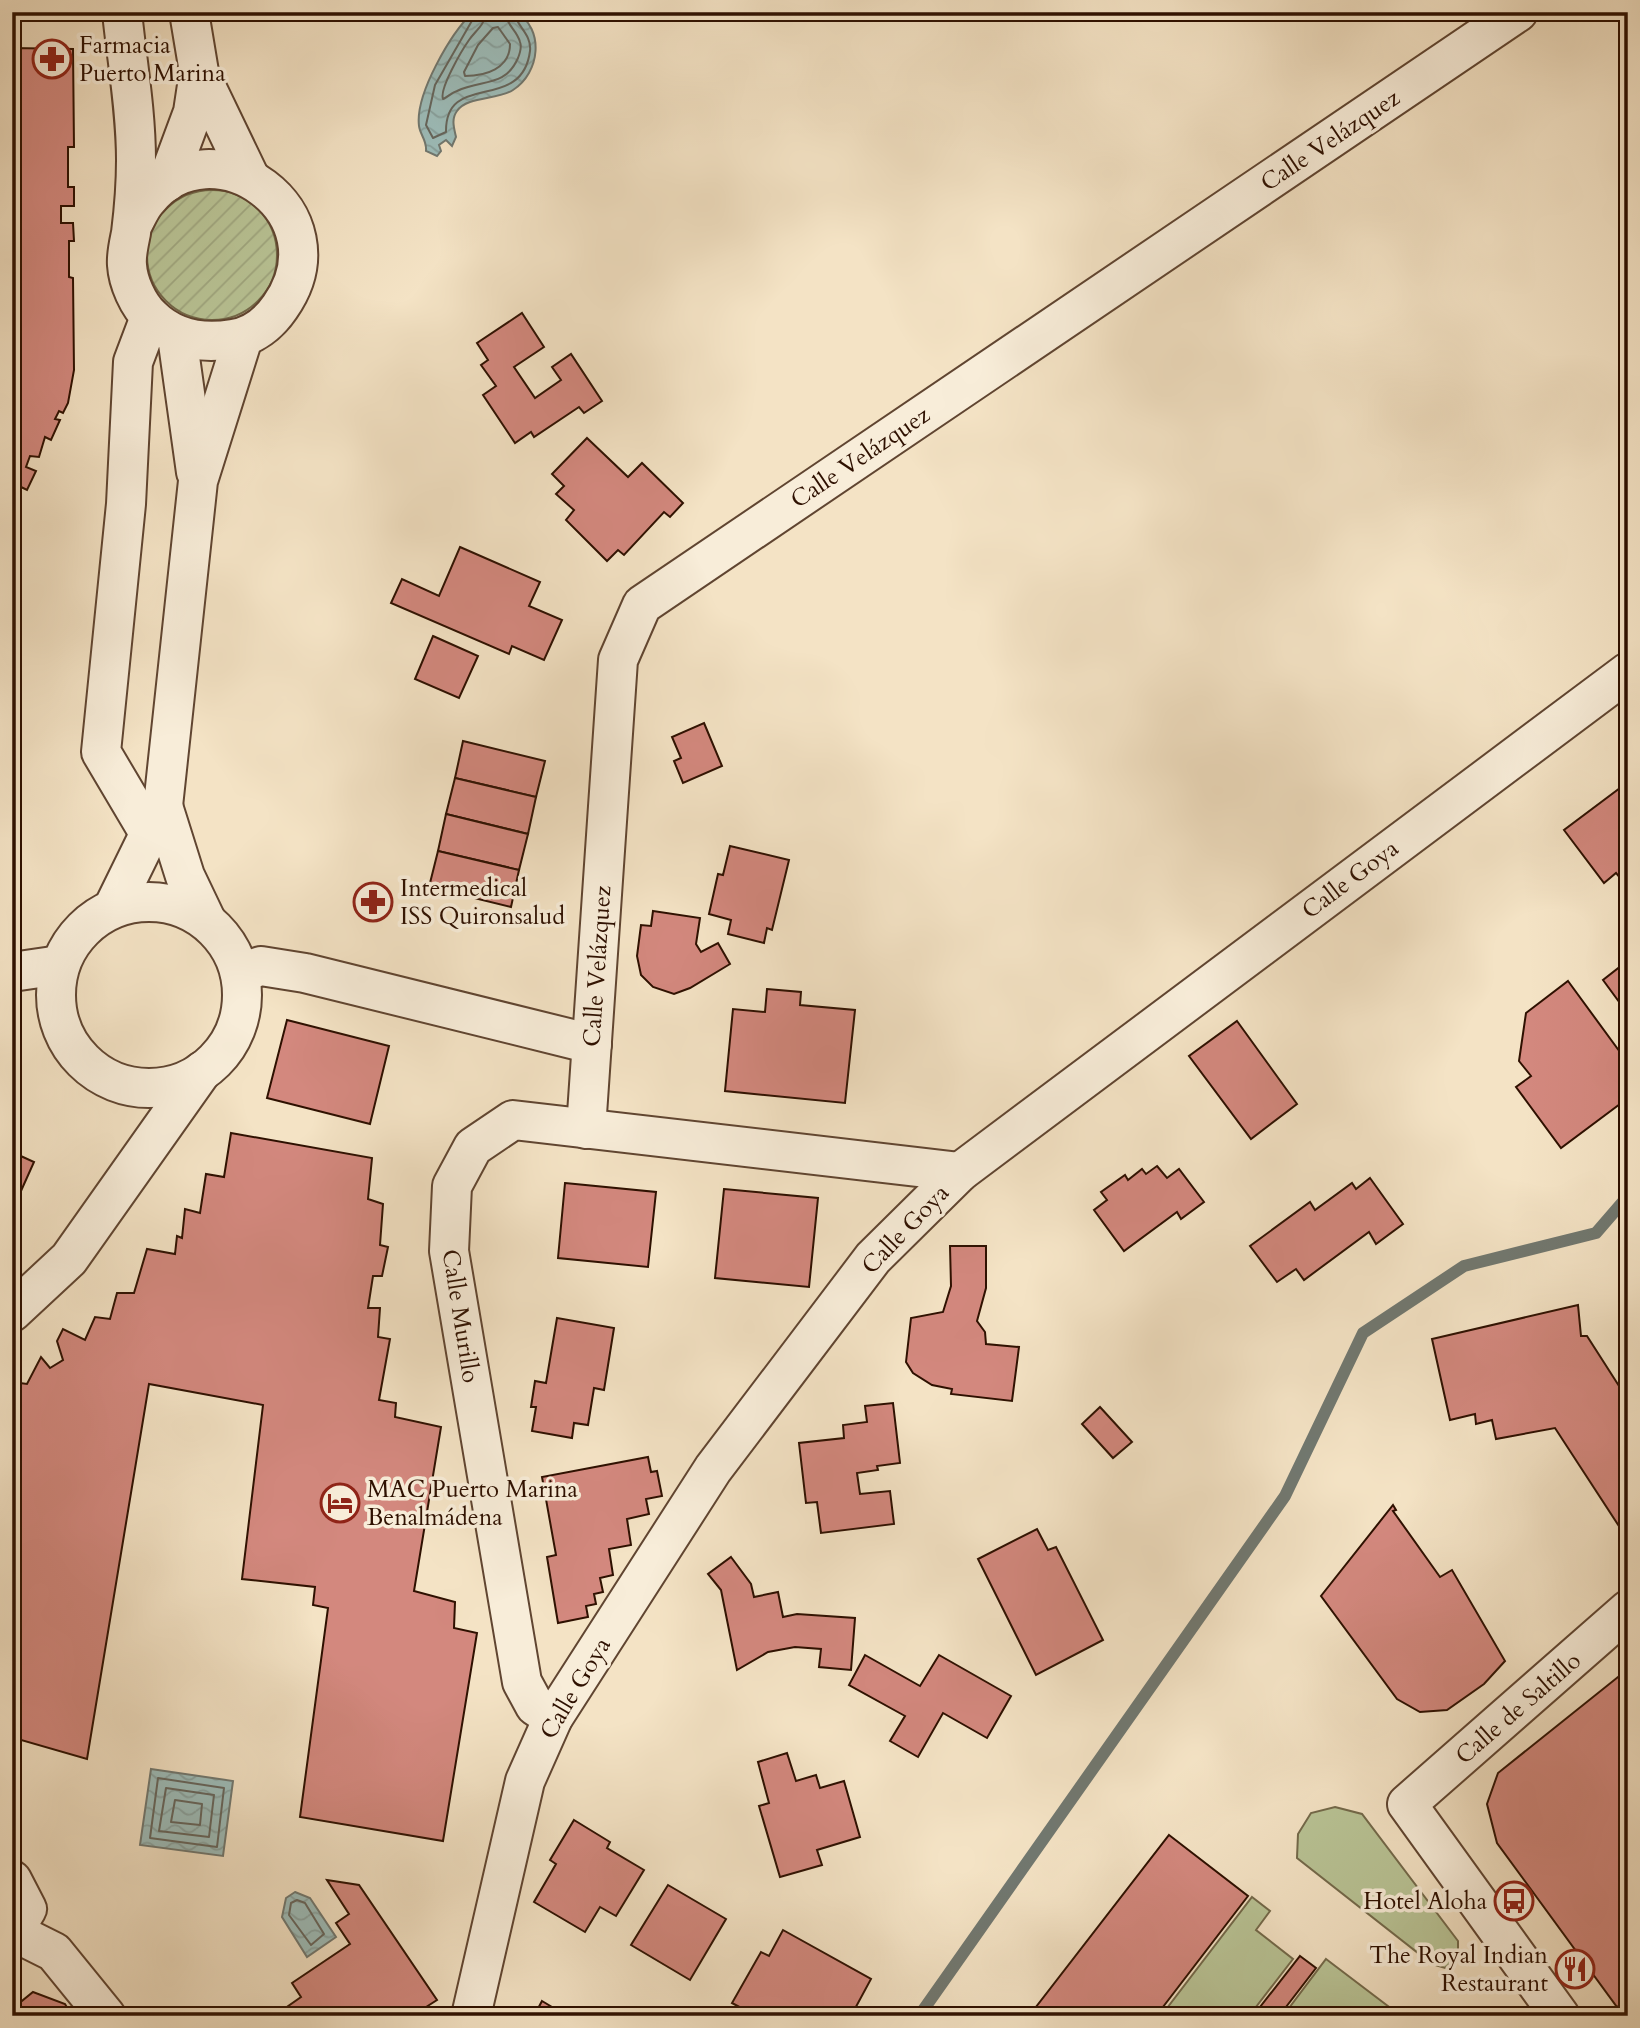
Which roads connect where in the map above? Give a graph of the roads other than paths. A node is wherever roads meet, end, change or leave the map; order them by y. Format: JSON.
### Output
{"nodes":[{"id":1,"x":122,"y":12,"type":"edge"},
{"id":2,"x":189,"y":12,"type":"edge"},
{"id":3,"x":1518,"y":12,"type":"edge"},
{"id":4,"x":199,"y":72,"type":"junction"},
{"id":5,"x":250,"y":178,"type":"junction"},
{"id":6,"x":167,"y":182,"type":"junction"},
{"id":7,"x":131,"y":226,"type":"junction"},
{"id":8,"x":164,"y":326,"type":"junction"},
{"id":9,"x":243,"y":338,"type":"junction"},
{"id":10,"x":198,"y":481,"type":"junction"},
{"id":11,"x":1628,"y":672,"type":"edge"},
{"id":12,"x":156,"y":819,"type":"junction"},
{"id":13,"x":113,"y":908,"type":"junction"},
{"id":14,"x":206,"y":920,"type":"junction"},
{"id":15,"x":60,"y":965,"type":"junction"},
{"id":16,"x":12,"y":972,"type":"edge"},
{"id":17,"x":240,"y":973,"type":"junction"},
{"id":18,"x":592,"y":1044,"type":"junction"},
{"id":19,"x":202,"y":1071,"type":"junction"},
{"id":20,"x":586,"y":1129,"type":"junction"},
{"id":21,"x":960,"y":1172,"type":"junction"},
{"id":22,"x":12,"y":1312,"type":"edge"},
{"id":23,"x":1628,"y":1610,"type":"edge"},
{"id":24,"x":553,"y":1718,"type":"junction"},
{"id":25,"x":12,"y":1880,"type":"edge"},
{"id":26,"x":13,"y":1933,"type":"edge"},
{"id":27,"x":106,"y":2016,"type":"edge"},
{"id":28,"x":471,"y":2016,"type":"edge"},
{"id":29,"x":1560,"y":2016,"type":"edge"}],
"edges":[{"from":1,"to":7,"type":"street"},
{"from":2,"to":4,"type":"street"},
{"from":3,"to":18,"type":"street","name":"Calle Velázquez"},
{"from":4,"to":5,"type":"street"},
{"from":4,"to":6,"type":"street"},
{"from":5,"to":6,"type":"street"},
{"from":5,"to":9,"type":"street"},
{"from":6,"to":7,"type":"street"},
{"from":7,"to":8,"type":"street"},
{"from":8,"to":9,"type":"street"},
{"from":8,"to":10,"type":"street"},
{"from":8,"to":12,"type":"street"},
{"from":9,"to":10,"type":"street"},
{"from":10,"to":12,"type":"street"},
{"from":11,"to":21,"type":"street","name":"Calle Goya"},
{"from":12,"to":13,"type":"street"},
{"from":12,"to":14,"type":"street"},
{"from":13,"to":14,"type":"street"},
{"from":13,"to":15,"type":"street"},
{"from":14,"to":17,"type":"street"},
{"from":15,"to":16,"type":"street"},
{"from":15,"to":19,"type":"street"},
{"from":17,"to":18,"type":"street"},
{"from":17,"to":19,"type":"street"},
{"from":18,"to":20,"type":"street","name":"Calle Velázquez"},
{"from":19,"to":22,"type":"street"},
{"from":20,"to":21,"type":"street","name":"Calle Murillo"},
{"from":20,"to":24,"type":"street","name":"Calle Murillo"},
{"from":21,"to":24,"type":"street","name":"Calle Goya"},
{"from":23,"to":29,"type":"street","name":"Calle de Saltillo"},
{"from":24,"to":28,"type":"street","name":"Calle Goya"},
{"from":25,"to":26,"type":"street"},
{"from":26,"to":27,"type":"street"}]}
